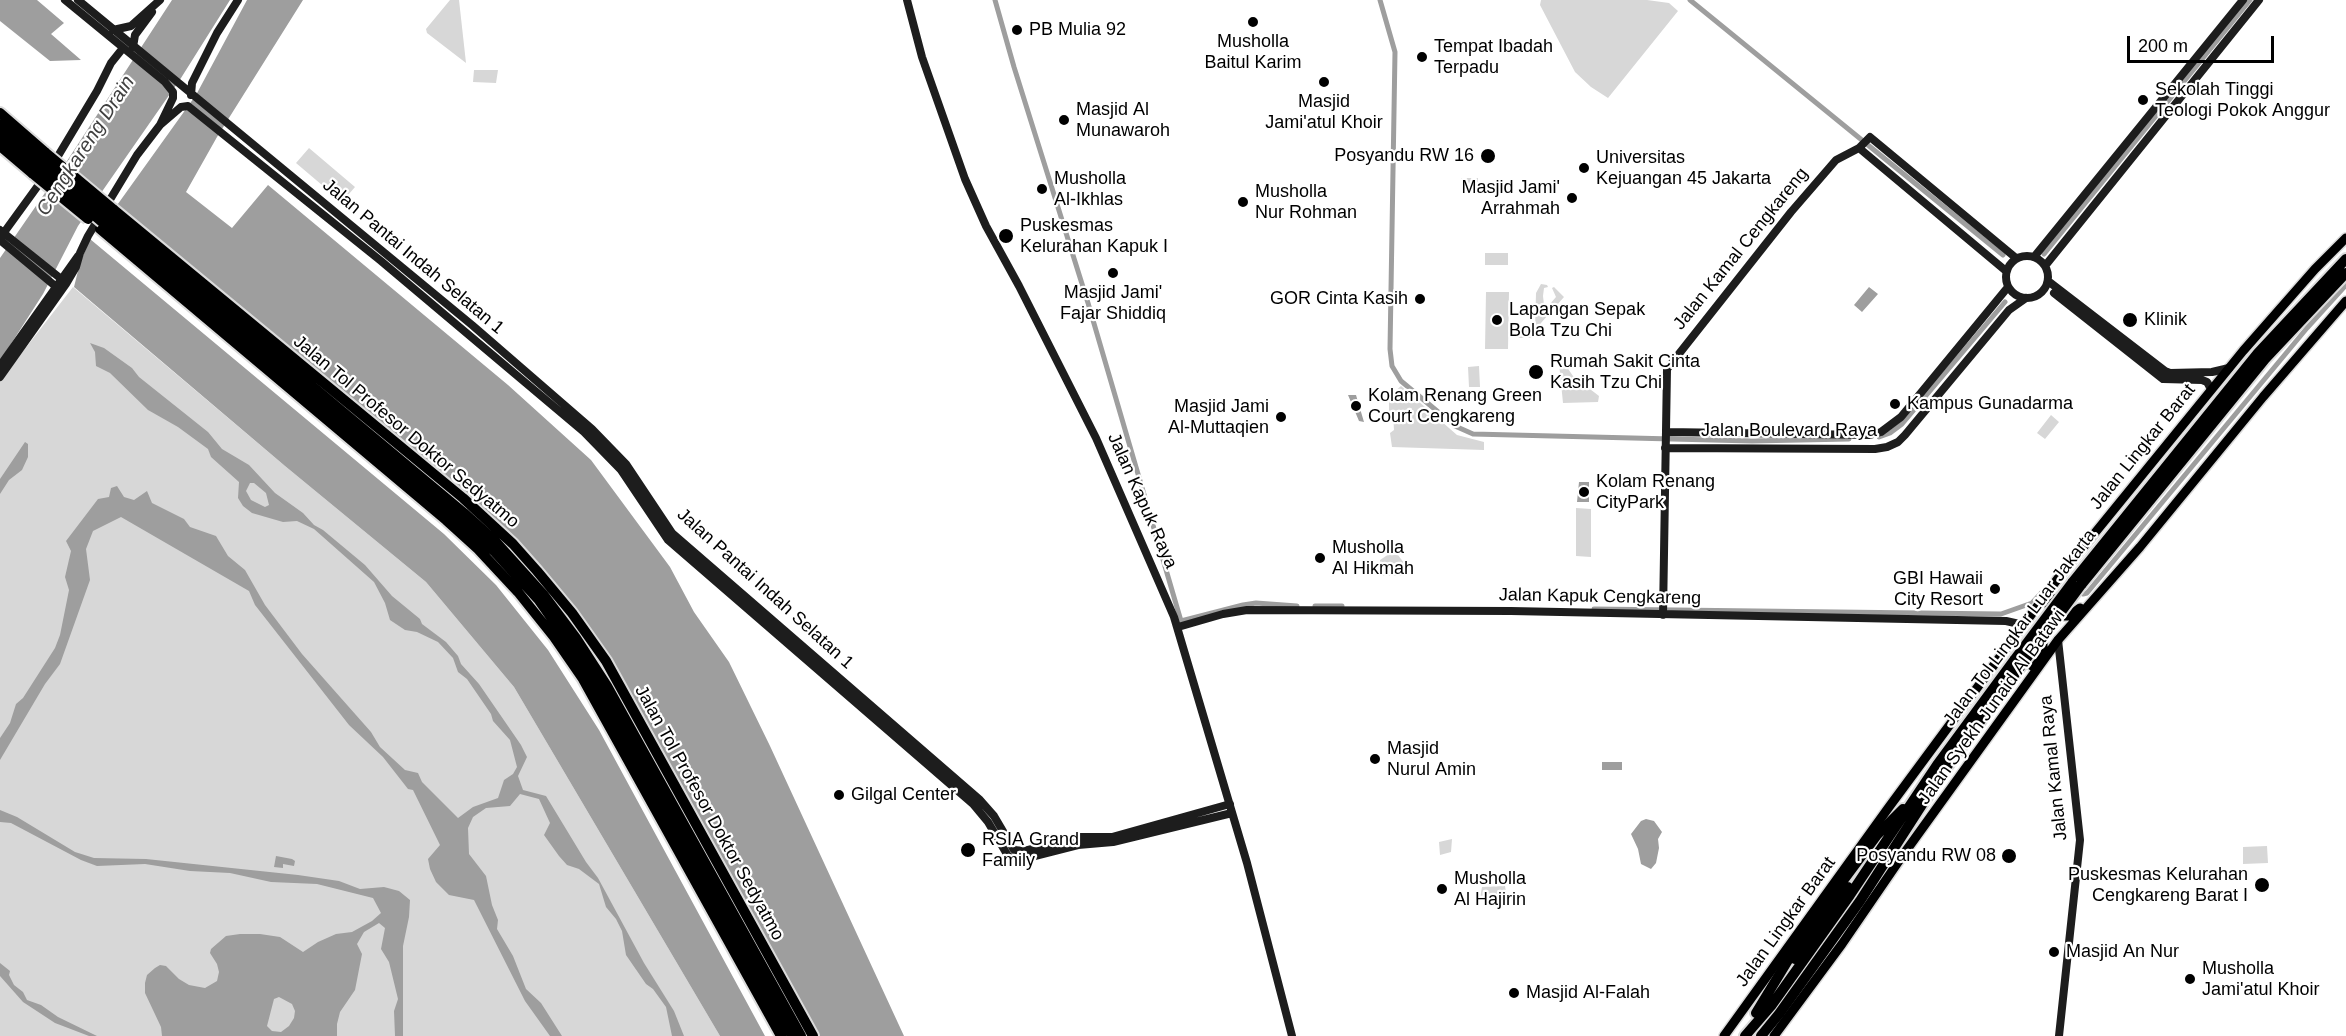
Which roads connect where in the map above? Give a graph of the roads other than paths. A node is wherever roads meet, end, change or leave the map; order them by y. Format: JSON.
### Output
{"nodes":[{"id":1,"x":65,"y":0,"type":"edge"},
{"id":2,"x":78,"y":0,"type":"edge"},
{"id":3,"x":160,"y":0,"type":"edge"},
{"id":4,"x":238,"y":0,"type":"edge"},
{"id":5,"x":907,"y":0,"type":"edge"},
{"id":6,"x":2242,"y":0,"type":"edge"},
{"id":7,"x":2259,"y":0,"type":"edge"},
{"id":8,"x":112,"y":30,"type":"junction"},
{"id":9,"x":131,"y":51,"type":"junction"},
{"id":10,"x":183,"y":91,"type":"junction"},
{"id":11,"x":175,"y":107,"type":"junction"},
{"id":12,"x":0,"y":113,"type":"edge"},
{"id":13,"x":0,"y":125,"type":"edge"},
{"id":14,"x":228,"y":131,"type":"junction"},
{"id":15,"x":0,"y":136,"type":"edge"},
{"id":16,"x":1865,"y":143,"type":"junction"},
{"id":17,"x":0,"y":146,"type":"edge"},
{"id":18,"x":40,"y":164,"type":"junction"},
{"id":19,"x":105,"y":218,"type":"junction"},
{"id":20,"x":3,"y":236,"type":"edge"},
{"id":21,"x":2346,"y":238,"type":"edge"},
{"id":22,"x":2034,"y":257,"type":"junction"},
{"id":23,"x":2016,"y":258,"type":"junction"},
{"id":24,"x":2346,"y":259,"type":"edge"},
{"id":25,"x":2045,"y":267,"type":"junction"},
{"id":26,"x":2006,"y":271,"type":"junction"},
{"id":27,"x":2346,"y":273,"type":"edge"},
{"id":28,"x":58,"y":283,"type":"junction"},
{"id":29,"x":2047,"y":284,"type":"junction"},
{"id":30,"x":2008,"y":287,"type":"junction"},
{"id":31,"x":2026,"y":298,"type":"junction"},
{"id":32,"x":2346,"y":301,"type":"edge"},
{"id":33,"x":0,"y":366,"type":"edge"},
{"id":34,"x":2229,"y":368,"type":"junction"},
{"id":35,"x":0,"y":377,"type":"edge"},
{"id":36,"x":2211,"y":389,"type":"junction"},
{"id":37,"x":1759,"y":435,"type":"junction"},
{"id":38,"x":1665,"y":440,"type":"junction"},
{"id":39,"x":1758,"y":447,"type":"junction"},
{"id":40,"x":2130,"y":558,"type":"junction"},
{"id":41,"x":2054,"y":583,"type":"junction"},
{"id":42,"x":2076,"y":584,"type":"junction"},
{"id":43,"x":1663,"y":610,"type":"junction"},
{"id":44,"x":2024,"y":625,"type":"junction"},
{"id":45,"x":1178,"y":627,"type":"junction"},
{"id":46,"x":2012,"y":640,"type":"junction"},
{"id":47,"x":2058,"y":640,"type":"junction"},
{"id":48,"x":2036,"y":659,"type":"junction"},
{"id":49,"x":2001,"y":718,"type":"junction"},
{"id":50,"x":1941,"y":767,"type":"junction"},
{"id":51,"x":1916,"y":797,"type":"junction"},
{"id":52,"x":1228,"y":809,"type":"junction"},
{"id":53,"x":1889,"y":839,"type":"junction"},
{"id":54,"x":1756,"y":1012,"type":"junction"},
{"id":55,"x":781,"y":1036,"type":"edge"},
{"id":56,"x":792,"y":1036,"type":"edge"},
{"id":57,"x":801,"y":1036,"type":"edge"},
{"id":58,"x":813,"y":1036,"type":"edge"},
{"id":59,"x":1292,"y":1036,"type":"edge"},
{"id":60,"x":1724,"y":1036,"type":"edge"},
{"id":61,"x":1737,"y":1036,"type":"edge"},
{"id":62,"x":1745,"y":1036,"type":"edge"},
{"id":63,"x":1761,"y":1036,"type":"edge"},
{"id":64,"x":1774,"y":1036,"type":"edge"},
{"id":65,"x":2059,"y":1036,"type":"edge"}],
"edges":[{"from":1,"to":9,"type":"street","name":"Jalan Pantai Indah Selatan 1"},
{"from":2,"to":8,"type":"street","name":"Jalan Pantai Indah Selatan 1"},
{"from":3,"to":8,"type":"street"},
{"from":3,"to":9,"type":"street"},
{"from":4,"to":10,"type":"street"},
{"from":5,"to":45,"type":"street","name":"Jalan Kapuk Raya"},
{"from":6,"to":22,"type":"street"},
{"from":7,"to":25,"type":"street"},
{"from":8,"to":9,"type":"street","name":"Jalan Pantai Indah Selatan 1"},
{"from":9,"to":10,"type":"street","name":"Jalan Pantai Indah Selatan 1"},
{"from":9,"to":10,"type":"street","name":"Jalan Pantai Indah Selatan 1"},
{"from":9,"to":20,"type":"street"},
{"from":10,"to":11,"type":"street"},
{"from":10,"to":14,"type":"street","name":"Jalan Pantai Indah Selatan 1"},
{"from":11,"to":14,"type":"street","name":"Jalan Pantai Indah Selatan 1"},
{"from":11,"to":28,"type":"street"},
{"from":12,"to":18,"type":"highway","name":"Jalan Tol Profesor Doktor Sedyatmo"},
{"from":13,"to":18,"type":"highway","name":"Jalan Tol Profesor Doktor Sedyatmo"},
{"from":14,"to":52,"type":"street","name":"Jalan Pantai Indah Selatan 1"},
{"from":15,"to":18,"type":"highway","name":"Jalan Tol Profesor Doktor Sedyatmo"},
{"from":16,"to":23,"type":"street"},
{"from":16,"to":26,"type":"street"},
{"from":16,"to":38,"type":"street","name":"Jalan Kamal Cengkareng"},
{"from":17,"to":18,"type":"highway","name":"Jalan Tol Profesor Doktor Sedyatmo"},
{"from":18,"to":19,"type":"highway","name":"Jalan Tol Profesor Doktor Sedyatmo","bridge":true},
{"from":18,"to":19,"type":"highway","name":"Jalan Tol Profesor Doktor Sedyatmo","bridge":true},
{"from":19,"to":55,"type":"highway","name":"Jalan Tol Profesor Doktor Sedyatmo"},
{"from":19,"to":56,"type":"highway","name":"Jalan Tol Profesor Doktor Sedyatmo"},
{"from":19,"to":57,"type":"highway","name":"Jalan Tol Profesor Doktor Sedyatmo"},
{"from":19,"to":58,"type":"highway","name":"Jalan Tol Profesor Doktor Sedyatmo"},
{"from":20,"to":28,"type":"street"},
{"from":21,"to":34,"type":"main road","name":"Jalan Lingkar Barat"},
{"from":22,"to":23,"type":"street"},
{"from":22,"to":25,"type":"street"},
{"from":23,"to":26,"type":"street"},
{"from":24,"to":42,"type":"highway","name":"Jalan Tol Lingkar Luar Jakarta"},
{"from":25,"to":29,"type":"street"},
{"from":26,"to":30,"type":"street"},
{"from":27,"to":42,"type":"highway","name":"Jalan Tol Lingkar Luar Jakarta"},
{"from":28,"to":33,"type":"street"},
{"from":28,"to":35,"type":"street"},
{"from":29,"to":31,"type":"street"},
{"from":29,"to":34,"type":"street"},
{"from":29,"to":36,"type":"street"},
{"from":30,"to":31,"type":"street"},
{"from":30,"to":37,"type":"street","name":"Jalan Boulevard Raya"},
{"from":31,"to":39,"type":"street","name":"Jalan Boulevard Raya"},
{"from":32,"to":40,"type":"main road","name":"Jalan Syekh Junaid Al Batawi"},
{"from":34,"to":36,"type":"main road","name":"Jalan Lingkar Barat"},
{"from":36,"to":41,"type":"main road","name":"Jalan Lingkar Barat"},
{"from":37,"to":38,"type":"street","name":"Jalan Boulevard Raya"},
{"from":37,"to":39,"type":"street"},
{"from":38,"to":39,"type":"street","name":"Jalan Boulevard Raya"},
{"from":38,"to":43,"type":"street","name":"Jalan Kamal Cengkareng"},
{"from":40,"to":41,"type":"main road"},
{"from":40,"to":47,"type":"main road","name":"Jalan Syekh Junaid Al Batawi"},
{"from":41,"to":44,"type":"main road","name":"Jalan Lingkar Barat"},
{"from":42,"to":50,"type":"highway","name":"Jalan Tol Lingkar Luar Jakarta","bridge":true},
{"from":43,"to":44,"type":"street","name":"Jalan Kapuk Cengkareng"},
{"from":43,"to":45,"type":"street","name":"Jalan Kapuk Cengkareng"},
{"from":44,"to":46,"type":"main road","name":"Jalan Lingkar Barat"},
{"from":44,"to":48,"type":"main road"},
{"from":45,"to":52,"type":"street","name":"Jalan Kapuk Raya"},
{"from":46,"to":48,"type":"main road"},
{"from":46,"to":60,"type":"main road","name":"Jalan Lingkar Barat"},
{"from":47,"to":49,"type":"main road","name":"Jalan Syekh Junaid Al Batawi"},
{"from":47,"to":65,"type":"street","name":"Jalan Kamal Raya"},
{"from":48,"to":49,"type":"main road"},
{"from":49,"to":64,"type":"main road","name":"Jalan Syekh Junaid Al Batawi"},
{"from":50,"to":51,"type":"highway","name":"Jalan Tol Lingkar Luar Jakarta"},
{"from":50,"to":63,"type":"highway","name":"Jalan Tol Lingkar Luar Jakarta"},
{"from":51,"to":53,"type":"highway","name":"Jalan Tol Lingkar Luar Jakarta"},
{"from":51,"to":54,"type":"highway"},
{"from":52,"to":59,"type":"street","name":"Jalan Kapuk Raya"},
{"from":53,"to":54,"type":"highway"},
{"from":53,"to":62,"type":"highway","name":"Jalan Tol Lingkar Luar Jakarta"},
{"from":54,"to":61,"type":"highway"}]}
